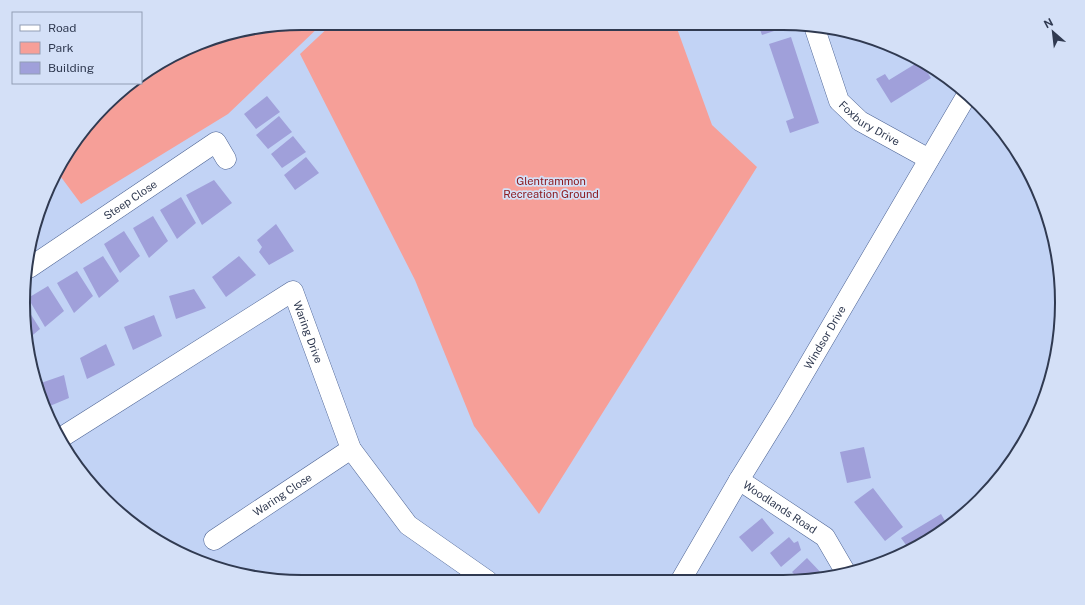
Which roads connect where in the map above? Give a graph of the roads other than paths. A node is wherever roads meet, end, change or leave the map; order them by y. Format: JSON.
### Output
{"nodes":[{"id":1,"x":816,"y":32,"type":"edge"},
{"id":2,"x":964,"y":100,"type":"edge"},
{"id":3,"x":226,"y":159,"type":"dead end"},
{"id":4,"x":929,"y":160,"type":"junction"},
{"id":5,"x":32,"y":266,"type":"edge"},
{"id":6,"x":65,"y":435,"type":"edge"},
{"id":7,"x":352,"y":449,"type":"junction"},
{"id":8,"x":739,"y":480,"type":"junction"},
{"id":9,"x":214,"y":540,"type":"dead end"},
{"id":10,"x":843,"y":568,"type":"edge"},
{"id":11,"x":479,"y":575,"type":"edge"},
{"id":12,"x":684,"y":575,"type":"edge"}],
"edges":[{"from":1,"to":4,"type":"street","name":"Foxbury Drive"},
{"from":2,"to":4,"type":"street","name":"Windsor Drive"},
{"from":3,"to":5,"type":"street","name":"Steep Close"},
{"from":4,"to":8,"type":"street","name":"Windsor Drive"},
{"from":6,"to":7,"type":"street","name":"Waring Drive"},
{"from":7,"to":9,"type":"street","name":"Waring Close"},
{"from":7,"to":11,"type":"street","name":"Waring Drive"},
{"from":8,"to":10,"type":"street","name":"Woodlands Road"},
{"from":8,"to":12,"type":"street","name":"Windsor Drive"}]}
